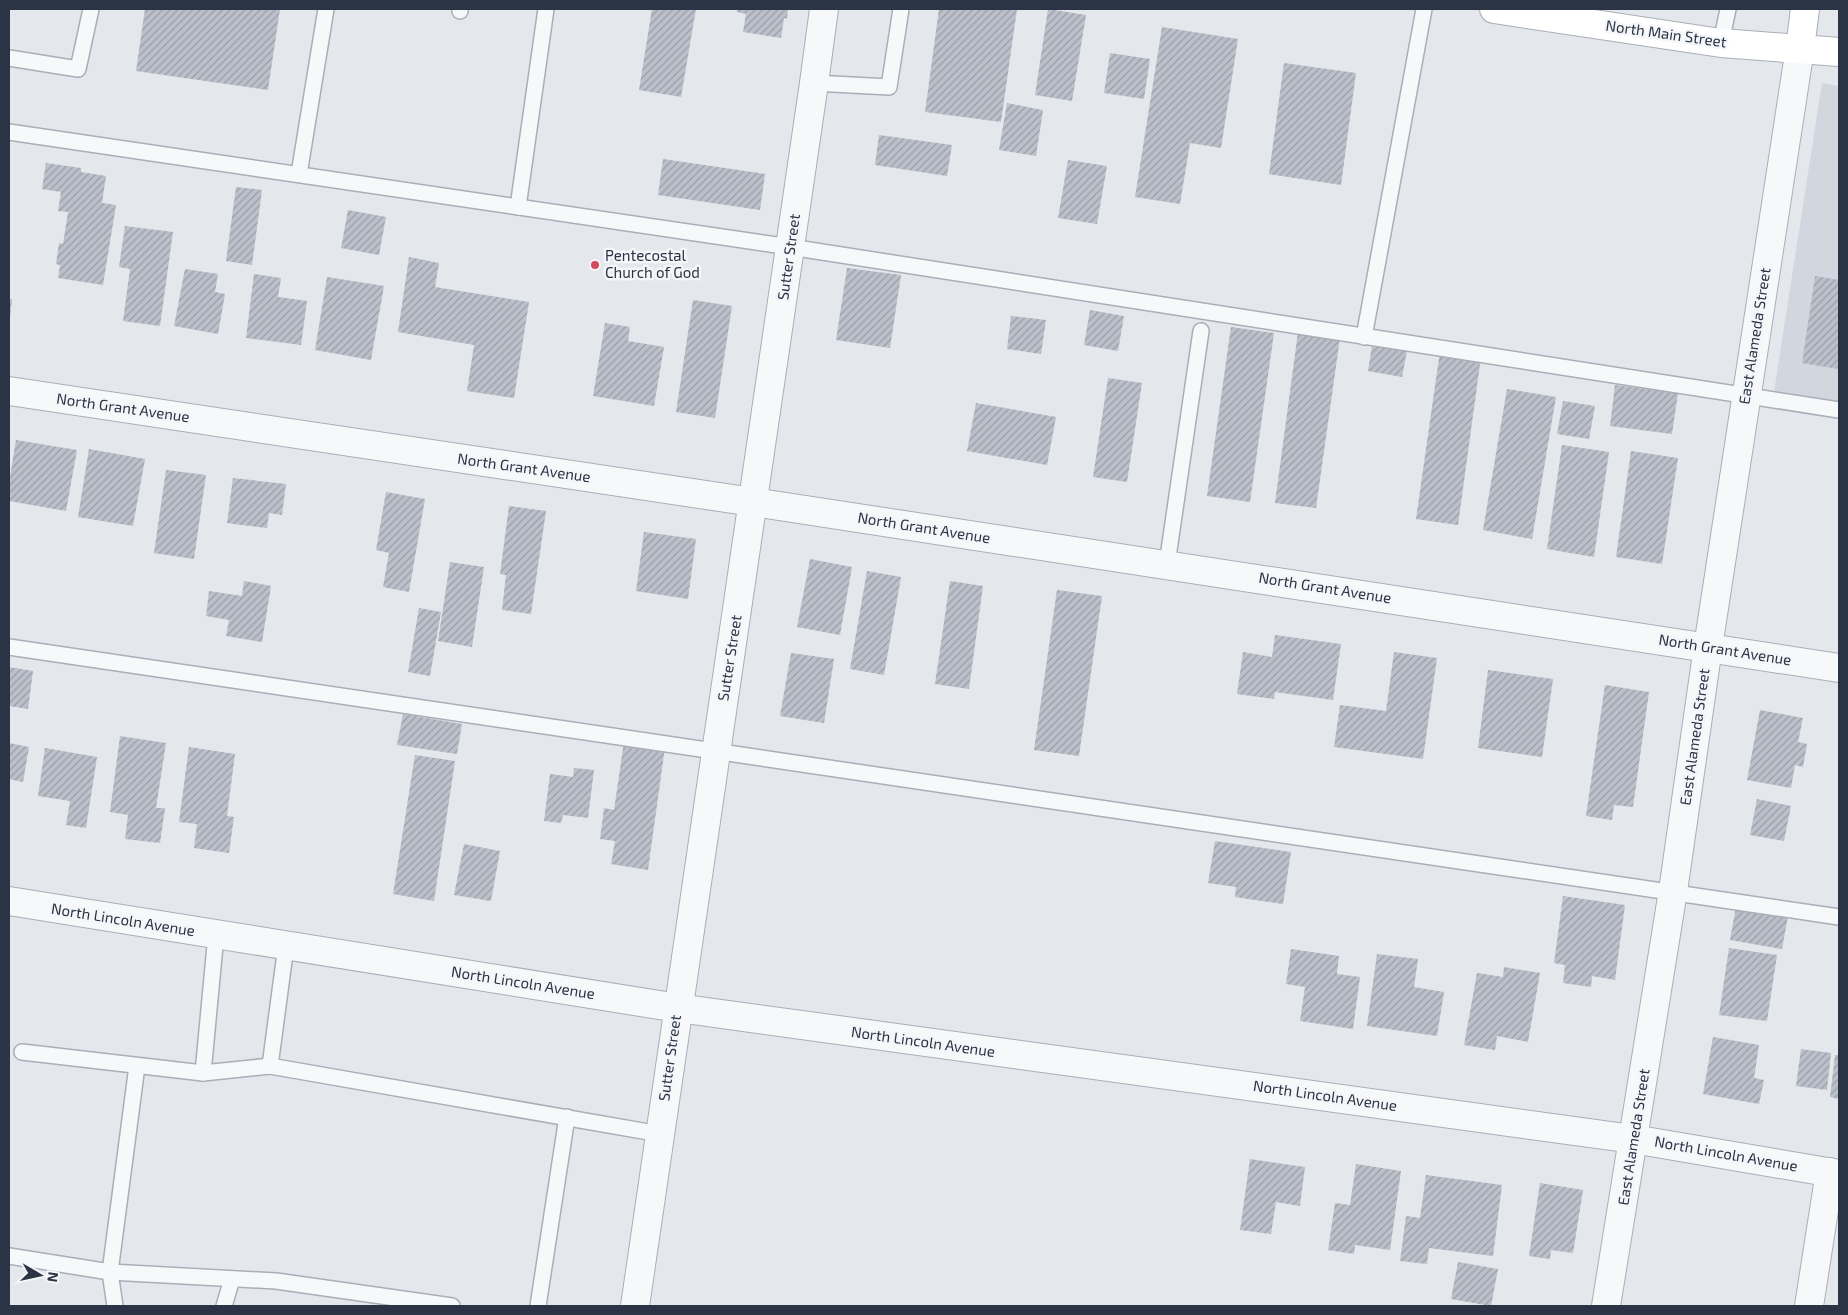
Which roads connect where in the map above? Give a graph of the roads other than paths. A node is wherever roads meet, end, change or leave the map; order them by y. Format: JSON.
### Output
{"nodes":[{"id":1,"x":91,"y":9,"type":"edge"},
{"id":2,"x":326,"y":9,"type":"edge"},
{"id":3,"x":546,"y":9,"type":"edge"},
{"id":4,"x":824,"y":9,"type":"edge"},
{"id":5,"x":901,"y":9,"type":"edge"},
{"id":6,"x":1424,"y":9,"type":"edge"},
{"id":7,"x":1494,"y":9,"type":"edge"},
{"id":8,"x":1728,"y":9,"type":"edge"},
{"id":9,"x":1805,"y":9,"type":"edge"},
{"id":10,"x":1722,"y":43,"type":"junction"},
{"id":11,"x":1800,"y":48,"type":"junction"},
{"id":12,"x":1839,"y":52,"type":"edge"},
{"id":13,"x":9,"y":58,"type":"edge"},
{"id":14,"x":814,"y":83,"type":"junction"},
{"id":15,"x":9,"y":132,"type":"edge"},
{"id":16,"x":299,"y":174,"type":"junction"},
{"id":17,"x":518,"y":207,"type":"junction"},
{"id":18,"x":790,"y":247,"type":"junction"},
{"id":19,"x":1201,"y":331,"type":"dead end"},
{"id":20,"x":1364,"y":336,"type":"junction"},
{"id":21,"x":9,"y":391,"type":"edge"},
{"id":22,"x":1746,"y":396,"type":"junction"},
{"id":23,"x":1839,"y":410,"type":"edge"},
{"id":24,"x":753,"y":502,"type":"junction"},
{"id":25,"x":1167,"y":564,"type":"junction"},
{"id":26,"x":9,"y":647,"type":"edge"},
{"id":27,"x":1708,"y":647,"type":"junction"},
{"id":28,"x":1839,"y":668,"type":"edge"},
{"id":29,"x":716,"y":752,"type":"junction"},
{"id":30,"x":1673,"y":891,"type":"junction"},
{"id":31,"x":9,"y":902,"type":"edge"},
{"id":32,"x":1839,"y":917,"type":"edge"},
{"id":33,"x":216,"y":935,"type":"junction"},
{"id":34,"x":286,"y":946,"type":"junction"},
{"id":35,"x":678,"y":1008,"type":"junction"},
{"id":36,"x":22,"y":1052,"type":"dead end"},
{"id":37,"x":137,"y":1066,"type":"junction"},
{"id":38,"x":270,"y":1066,"type":"junction"},
{"id":39,"x":203,"y":1073,"type":"junction"},
{"id":40,"x":567,"y":1117,"type":"junction"},
{"id":41,"x":660,"y":1134,"type":"junction"},
{"id":42,"x":1633,"y":1138,"type":"junction"},
{"id":43,"x":1835,"y":1173,"type":"edge"},
{"id":44,"x":9,"y":1256,"type":"edge"},
{"id":45,"x":110,"y":1272,"type":"junction"},
{"id":46,"x":232,"y":1278,"type":"junction"},
{"id":47,"x":115,"y":1306,"type":"edge"},
{"id":48,"x":224,"y":1306,"type":"edge"},
{"id":49,"x":452,"y":1306,"type":"edge"},
{"id":50,"x":538,"y":1306,"type":"edge"},
{"id":51,"x":635,"y":1306,"type":"edge"},
{"id":52,"x":1606,"y":1306,"type":"edge"},
{"id":53,"x":1809,"y":1306,"type":"edge"}],
"edges":[{"from":1,"to":13,"type":"lane"},
{"from":2,"to":16,"type":"lane"},
{"from":3,"to":17,"type":"lane"},
{"from":4,"to":14,"type":"street","name":"Sutter Street"},
{"from":5,"to":14,"type":"lane"},
{"from":6,"to":20,"type":"lane"},
{"from":7,"to":10,"type":"main road","name":"North Main Street"},
{"from":8,"to":10,"type":"lane"},
{"from":9,"to":11,"type":"main road"},
{"from":10,"to":11,"type":"main road","name":"North Main Street"},
{"from":11,"to":12,"type":"main road","name":"North Main Street"},
{"from":11,"to":22,"type":"street","name":"East Alameda Street"},
{"from":14,"to":18,"type":"street","name":"Sutter Street"},
{"from":15,"to":16,"type":"lane"},
{"from":16,"to":17,"type":"lane"},
{"from":17,"to":18,"type":"lane"},
{"from":18,"to":20,"type":"lane"},
{"from":18,"to":24,"type":"street","name":"Sutter Street"},
{"from":19,"to":25,"type":"lane"},
{"from":20,"to":22,"type":"lane"},
{"from":21,"to":24,"type":"street","name":"North Grant Avenue"},
{"from":22,"to":23,"type":"lane"},
{"from":22,"to":27,"type":"street","name":"East Alameda Street"},
{"from":24,"to":25,"type":"street","name":"North Grant Avenue"},
{"from":24,"to":29,"type":"street","name":"Sutter Street"},
{"from":25,"to":27,"type":"street","name":"North Grant Avenue"},
{"from":26,"to":29,"type":"lane"},
{"from":27,"to":28,"type":"street","name":"North Grant Avenue"},
{"from":27,"to":30,"type":"street","name":"East Alameda Street"},
{"from":29,"to":30,"type":"lane"},
{"from":29,"to":35,"type":"street","name":"Sutter Street"},
{"from":30,"to":32,"type":"lane"},
{"from":30,"to":42,"type":"street","name":"East Alameda Street"},
{"from":31,"to":33,"type":"street","name":"North Lincoln Avenue"},
{"from":33,"to":34,"type":"street","name":"North Lincoln Avenue"},
{"from":33,"to":39,"type":"lane"},
{"from":34,"to":35,"type":"street","name":"North Lincoln Avenue"},
{"from":34,"to":38,"type":"lane"},
{"from":35,"to":41,"type":"street","name":"Sutter Street"},
{"from":35,"to":42,"type":"street","name":"North Lincoln Avenue"},
{"from":36,"to":37,"type":"lane"},
{"from":37,"to":39,"type":"lane"},
{"from":37,"to":45,"type":"lane"},
{"from":38,"to":39,"type":"lane"},
{"from":38,"to":40,"type":"lane"},
{"from":40,"to":41,"type":"lane"},
{"from":40,"to":50,"type":"lane"},
{"from":41,"to":51,"type":"street","name":"Sutter Street"},
{"from":42,"to":43,"type":"street","name":"North Lincoln Avenue"},
{"from":42,"to":52,"type":"street","name":"East Alameda Street"},
{"from":43,"to":53,"type":"street"},
{"from":44,"to":45,"type":"lane"},
{"from":45,"to":46,"type":"lane"},
{"from":45,"to":47,"type":"lane"},
{"from":46,"to":48,"type":"lane"},
{"from":46,"to":49,"type":"lane"}]}
